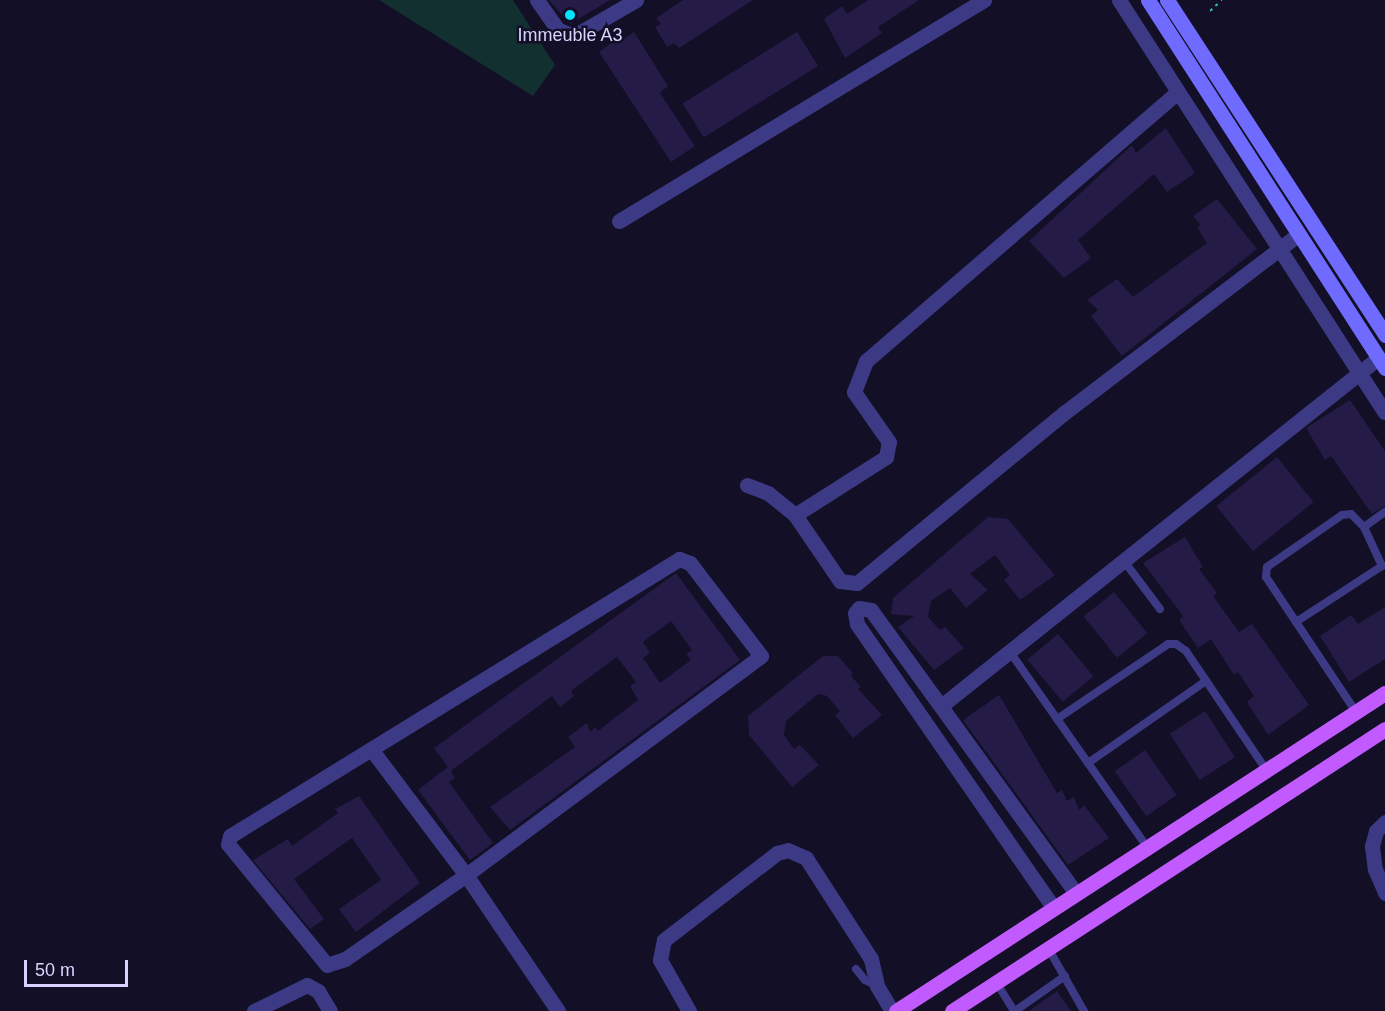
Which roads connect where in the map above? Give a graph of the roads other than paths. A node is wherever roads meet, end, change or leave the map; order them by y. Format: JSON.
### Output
{"nodes":[{"id":1,"x":537,"y":0,"type":"edge"},
{"id":2,"x":636,"y":0,"type":"edge"},
{"id":3,"x":984,"y":0,"type":"edge"},
{"id":4,"x":1119,"y":0,"type":"edge"},
{"id":5,"x":1148,"y":0,"type":"edge"},
{"id":6,"x":1167,"y":0,"type":"edge"},
{"id":7,"x":1187,"y":61,"type":"junction"},
{"id":8,"x":1167,"y":75,"type":"junction"},
{"id":9,"x":1178,"y":92,"type":"junction"},
{"id":10,"x":619,"y":221,"type":"dead end"},
{"id":11,"x":1298,"y":235,"type":"junction"},
{"id":12,"x":1280,"y":249,"type":"junction"},
{"id":13,"x":1385,"y":335,"type":"edge"},
{"id":14,"x":1382,"y":363,"type":"edge"},
{"id":15,"x":1360,"y":372,"type":"junction"},
{"id":16,"x":1385,"y":412,"type":"edge"},
{"id":17,"x":747,"y":484,"type":"dead end"},
{"id":18,"x":1385,"y":512,"type":"edge"},
{"id":19,"x":795,"y":515,"type":"junction"},
{"id":20,"x":1364,"y":527,"type":"junction"},
{"id":21,"x":1124,"y":561,"type":"junction"},
{"id":22,"x":1160,"y":609,"type":"dead end"},
{"id":23,"x":1296,"y":622,"type":"junction"},
{"id":24,"x":1010,"y":652,"type":"junction"},
{"id":25,"x":1206,"y":681,"type":"junction"},
{"id":26,"x":931,"y":692,"type":"junction"},
{"id":27,"x":1385,"y":693,"type":"edge"},
{"id":28,"x":915,"y":704,"type":"junction"},
{"id":29,"x":941,"y":706,"type":"junction"},
{"id":30,"x":1356,"y":712,"type":"junction"},
{"id":31,"x":1057,"y":719,"type":"junction"},
{"id":32,"x":1385,"y":729,"type":"edge"},
{"id":33,"x":371,"y":749,"type":"junction"},
{"id":34,"x":1088,"y":763,"type":"junction"},
{"id":35,"x":1268,"y":771,"type":"junction"},
{"id":36,"x":1022,"y":817,"type":"junction"},
{"id":37,"x":1385,"y":822,"type":"edge"},
{"id":38,"x":1002,"y":831,"type":"junction"},
{"id":39,"x":1147,"y":847,"type":"junction"},
{"id":40,"x":466,"y":875,"type":"junction"},
{"id":41,"x":1076,"y":892,"type":"junction"},
{"id":42,"x":1385,"y":893,"type":"edge"},
{"id":43,"x":1053,"y":907,"type":"junction"},
{"id":44,"x":1048,"y":948,"type":"junction"},
{"id":45,"x":856,"y":969,"type":"dead end"},
{"id":46,"x":1065,"y":976,"type":"junction"},
{"id":47,"x":996,"y":982,"type":"junction"},
{"id":48,"x":877,"y":986,"type":"junction"},
{"id":49,"x":254,"y":1011,"type":"edge"},
{"id":50,"x":330,"y":1011,"type":"edge"},
{"id":51,"x":558,"y":1011,"type":"edge"},
{"id":52,"x":689,"y":1011,"type":"edge"},
{"id":53,"x":894,"y":1011,"type":"edge"},
{"id":54,"x":952,"y":1011,"type":"edge"},
{"id":55,"x":1014,"y":1011,"type":"edge"},
{"id":56,"x":1084,"y":1011,"type":"edge"}],
"edges":[{"from":1,"to":2,"type":"street"},
{"from":3,"to":10,"type":"street"},
{"from":4,"to":8,"type":"street"},
{"from":5,"to":7,"type":"street"},
{"from":6,"to":13,"type":"street"},
{"from":7,"to":8,"type":"street"},
{"from":7,"to":11,"type":"street"},
{"from":8,"to":9,"type":"street"},
{"from":9,"to":12,"type":"street"},
{"from":9,"to":19,"type":"street"},
{"from":11,"to":12,"type":"street"},
{"from":11,"to":14,"type":"street"},
{"from":12,"to":15,"type":"street"},
{"from":12,"to":19,"type":"street"},
{"from":14,"to":15,"type":"street"},
{"from":15,"to":16,"type":"street"},
{"from":15,"to":21,"type":"street"},
{"from":17,"to":19,"type":"street"},
{"from":18,"to":20,"type":"lane"},
{"from":20,"to":23,"type":"lane"},
{"from":20,"to":23,"type":"lane"},
{"from":21,"to":22,"type":"lane"},
{"from":21,"to":24,"type":"street"},
{"from":23,"to":30,"type":"lane"},
{"from":24,"to":29,"type":"street"},
{"from":24,"to":31,"type":"lane"},
{"from":25,"to":31,"type":"lane"},
{"from":25,"to":34,"type":"lane"},
{"from":25,"to":35,"type":"lane"},
{"from":26,"to":28,"type":"street"},
{"from":26,"to":28,"type":"street"},
{"from":26,"to":29,"type":"street"},
{"from":27,"to":30,"type":"main road"},
{"from":28,"to":38,"type":"street"},
{"from":29,"to":36,"type":"street"},
{"from":30,"to":35,"type":"main road"},
{"from":31,"to":34,"type":"lane"},
{"from":32,"to":44,"type":"main road"},
{"from":33,"to":40,"type":"street"},
{"from":33,"to":40,"type":"street"},
{"from":33,"to":40,"type":"street"},
{"from":34,"to":39,"type":"lane"},
{"from":35,"to":39,"type":"main road"},
{"from":36,"to":38,"type":"street"},
{"from":36,"to":41,"type":"street"},
{"from":37,"to":42,"type":"street"},
{"from":38,"to":43,"type":"street"},
{"from":39,"to":41,"type":"main road"},
{"from":40,"to":51,"type":"street"},
{"from":41,"to":43,"type":"main road"},
{"from":43,"to":53,"type":"main road"},
{"from":44,"to":46,"type":"lane"},
{"from":44,"to":47,"type":"main road"},
{"from":45,"to":48,"type":"lane"},
{"from":46,"to":55,"type":"lane"},
{"from":46,"to":56,"type":"lane"},
{"from":47,"to":54,"type":"main road"},
{"from":47,"to":55,"type":"lane"},
{"from":48,"to":52,"type":"street"},
{"from":48,"to":53,"type":"street"},
{"from":49,"to":50,"type":"street"}]}
